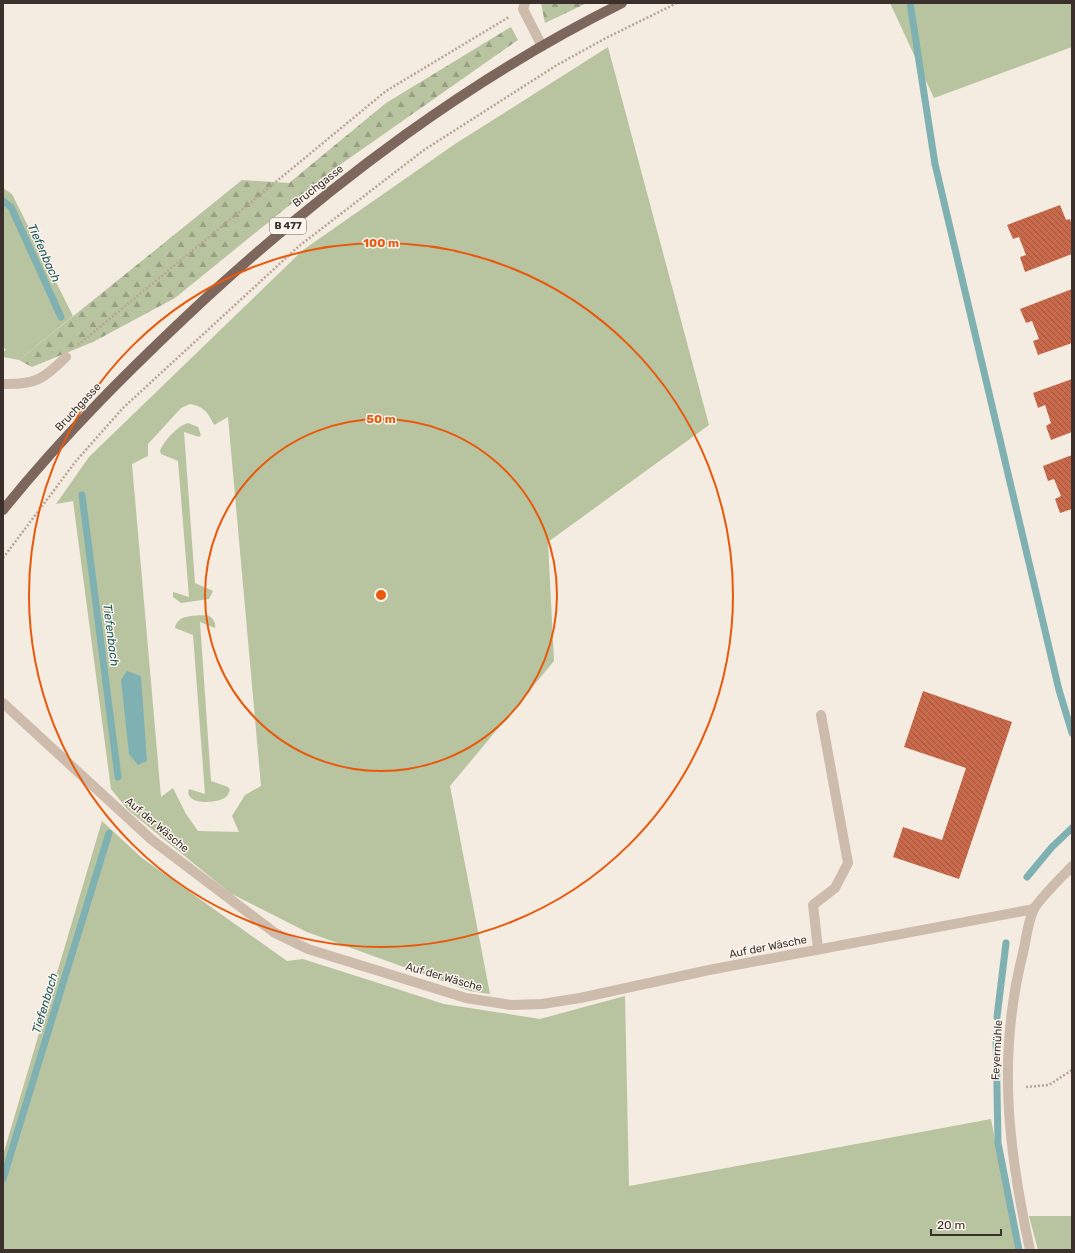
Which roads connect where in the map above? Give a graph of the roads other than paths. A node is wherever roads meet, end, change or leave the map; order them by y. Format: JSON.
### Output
{"nodes":[{"id":1,"x":622,"y":3,"type":"edge"},
{"id":2,"x":524,"y":6,"type":"edge"},
{"id":3,"x":542,"y":46,"type":"junction"},
{"id":4,"x":66,"y":357,"type":"road end"},
{"id":5,"x":3,"y":384,"type":"edge"},
{"id":6,"x":3,"y":510,"type":"edge"},
{"id":7,"x":3,"y":703,"type":"edge"},
{"id":8,"x":821,"y":715,"type":"dead end"},
{"id":9,"x":1072,"y":866,"type":"edge"},
{"id":10,"x":1034,"y":909,"type":"junction"},
{"id":11,"x":818,"y":949,"type":"junction"},
{"id":12,"x":1030,"y":1250,"type":"edge"}],
"edges":[{"from":1,"to":3,"type":"main road","name":"Bruchgasse","number":"B 477"},
{"from":2,"to":3,"type":"street"},
{"from":3,"to":6,"type":"main road","name":"Bruchgasse","number":"B 477"},
{"from":4,"to":5,"type":"street"},
{"from":7,"to":11,"type":"street","name":"Auf der Wäsche"},
{"from":8,"to":11,"type":"street"},
{"from":9,"to":10,"type":"street","name":"Feyermühle"},
{"from":10,"to":11,"type":"street","name":"Auf der Wäsche"},
{"from":10,"to":12,"type":"street","name":"Feyermühle"}]}
